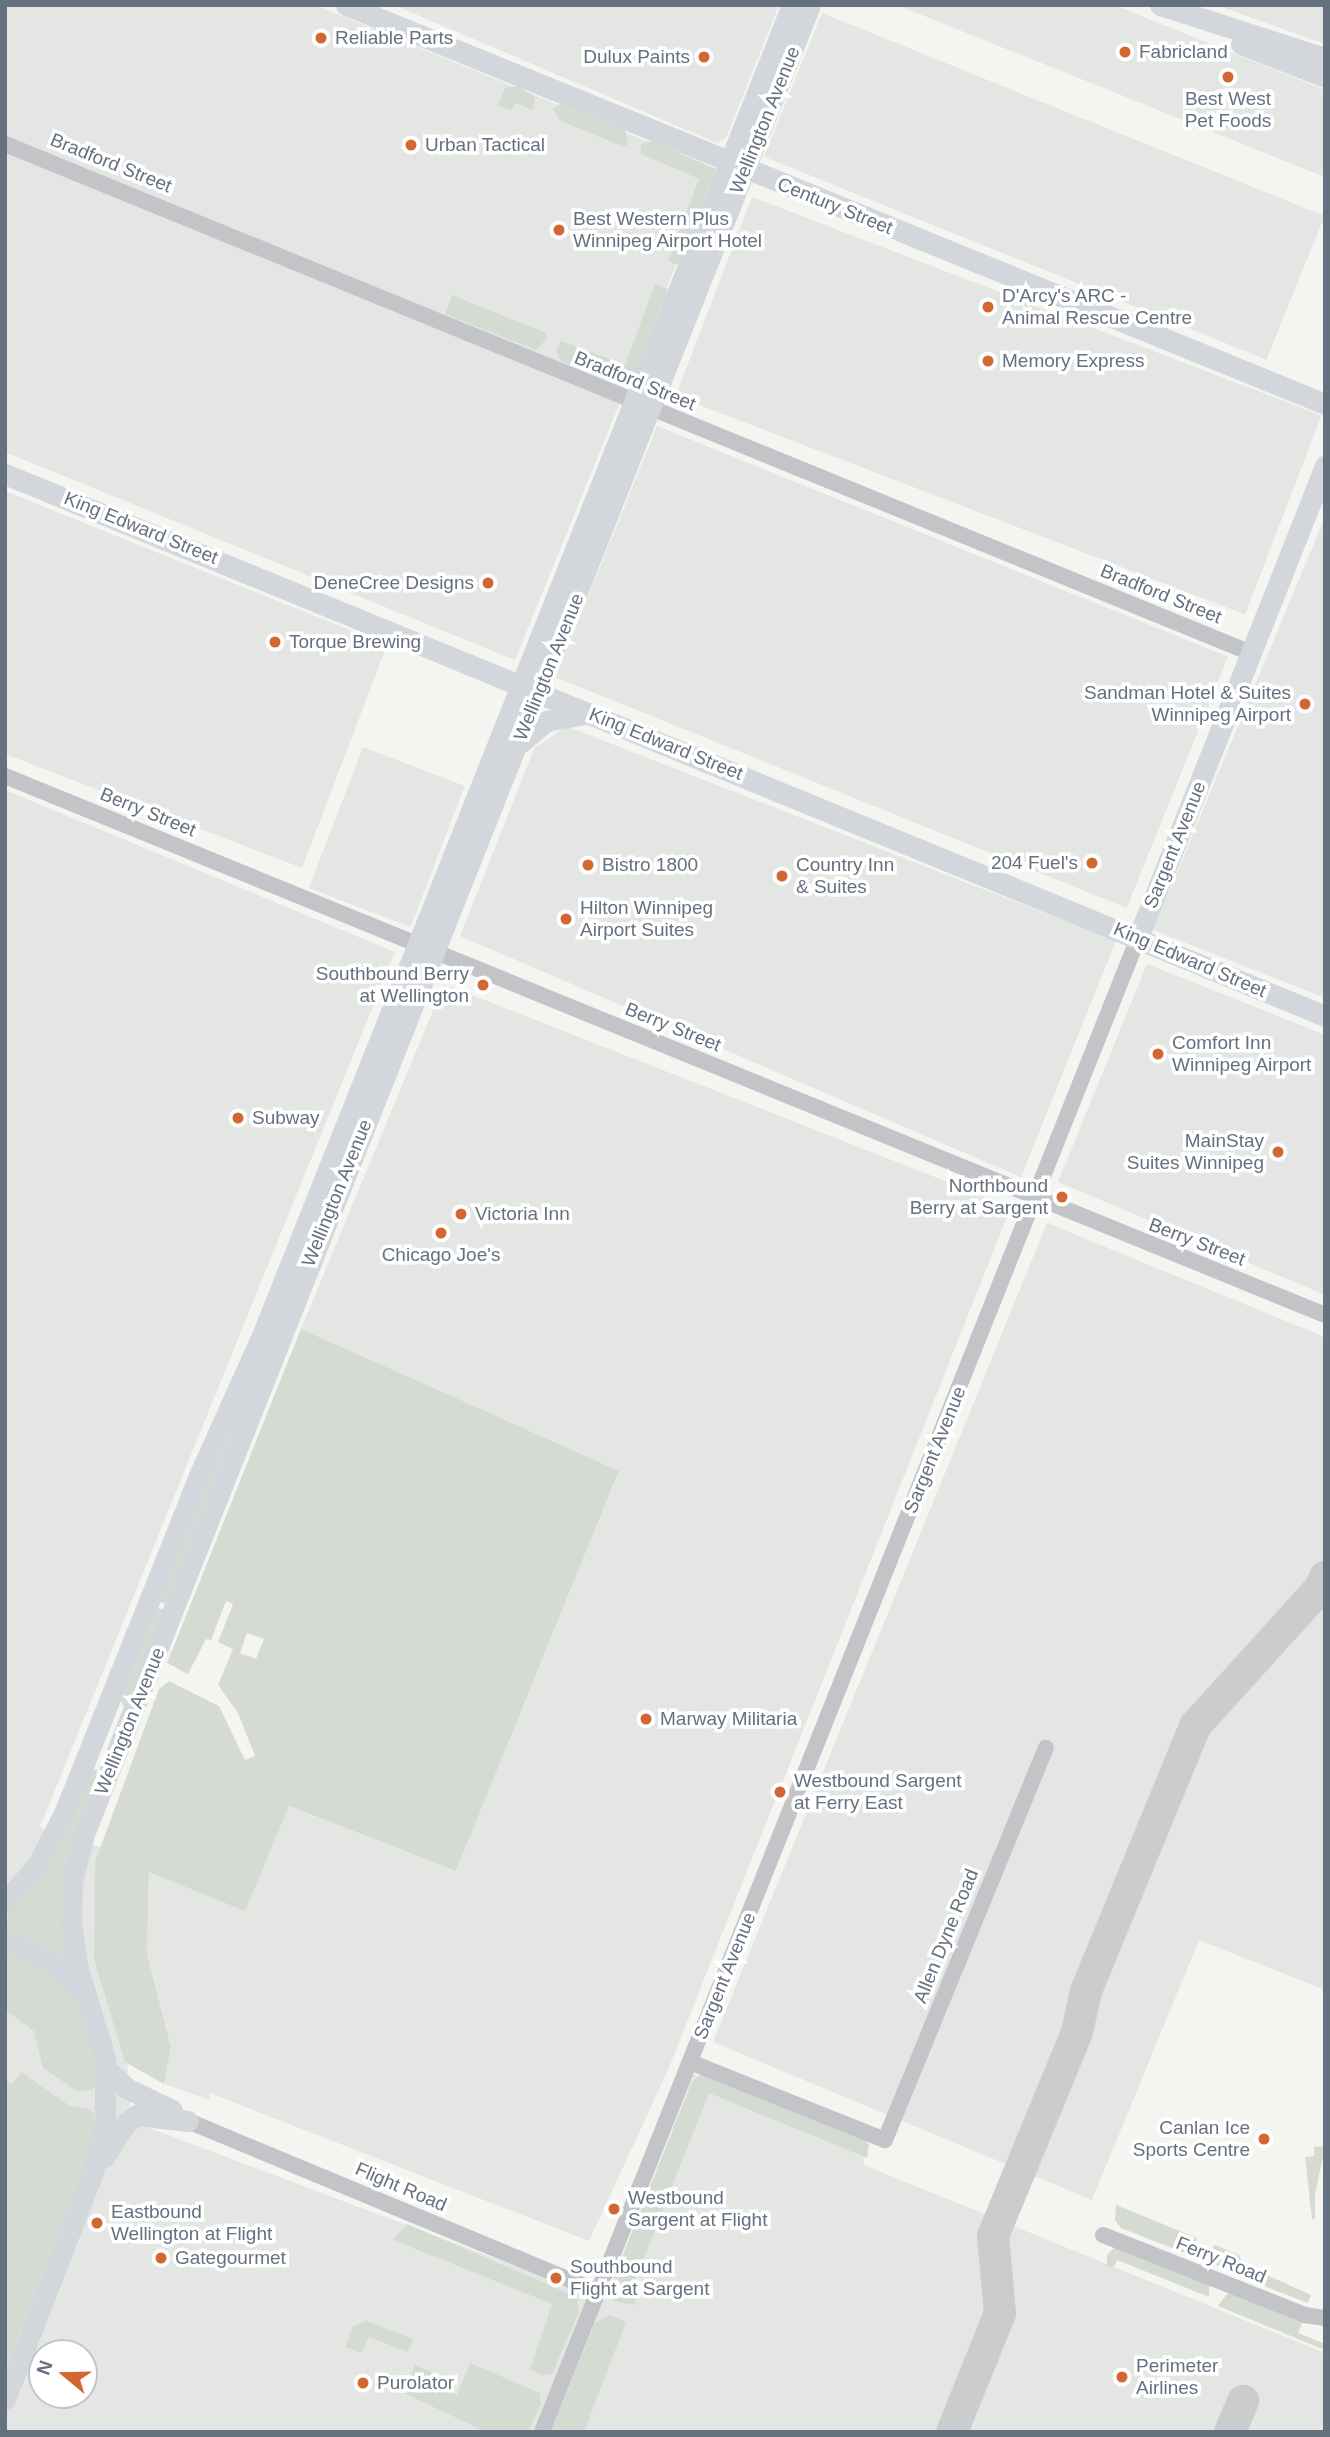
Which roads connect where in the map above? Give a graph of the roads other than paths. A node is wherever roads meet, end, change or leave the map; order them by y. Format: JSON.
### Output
{"nodes":[{"id":1,"x":346,"y":5,"type":"edge"},
{"id":2,"x":792,"y":5,"type":"edge"},
{"id":3,"x":810,"y":5,"type":"edge"},
{"id":4,"x":1160,"y":5,"type":"edge"},
{"id":5,"x":1193,"y":18,"type":"junction"},
{"id":6,"x":1325,"y":58,"type":"edge"},
{"id":7,"x":1325,"y":78,"type":"edge"},
{"id":8,"x":5,"y":144,"type":"edge"},
{"id":9,"x":737,"y":166,"type":"junction"},
{"id":10,"x":1325,"y":404,"type":"edge"},
{"id":11,"x":641,"y":407,"type":"junction"},
{"id":12,"x":1325,"y":466,"type":"edge"},
{"id":13,"x":5,"y":474,"type":"edge"},
{"id":14,"x":1251,"y":653,"type":"junction"},
{"id":15,"x":530,"y":688,"type":"junction"},
{"id":16,"x":590,"y":713,"type":"junction"},
{"id":17,"x":515,"y":751,"type":"junction"},
{"id":18,"x":5,"y":776,"type":"edge"},
{"id":19,"x":1138,"y":937,"type":"junction"},
{"id":20,"x":425,"y":948,"type":"junction"},
{"id":21,"x":1325,"y":1016,"type":"edge"},
{"id":22,"x":1035,"y":1199,"type":"junction"},
{"id":23,"x":284,"y":1303,"type":"junction"},
{"id":24,"x":1325,"y":1315,"type":"edge"},
{"id":25,"x":1046,"y":1748,"type":"dead end"},
{"id":26,"x":5,"y":1902,"type":"edge"},
{"id":27,"x":5,"y":1941,"type":"edge"},
{"id":28,"x":89,"y":2002,"type":"junction"},
{"id":29,"x":690,"y":2062,"type":"junction"},
{"id":30,"x":107,"y":2070,"type":"junction"},
{"id":31,"x":188,"y":2121,"type":"junction"},
{"id":32,"x":93,"y":2172,"type":"junction"},
{"id":33,"x":1103,"y":2235,"type":"dead end"},
{"id":34,"x":598,"y":2292,"type":"junction"},
{"id":35,"x":1325,"y":2318,"type":"edge"},
{"id":36,"x":5,"y":2399,"type":"edge"},
{"id":37,"x":542,"y":2432,"type":"edge"}],
"edges":[{"from":1,"to":9,"type":"main road","name":"Century Street"},
{"from":2,"to":9,"type":"main road","name":"Wellington Avenue"},
{"from":3,"to":9,"type":"main road","name":"Wellington Avenue"},
{"from":4,"to":5,"type":"main road"},
{"from":5,"to":6,"type":"main road"},
{"from":5,"to":7,"type":"main road"},
{"from":8,"to":11,"type":"street","name":"Bradford Street"},
{"from":9,"to":10,"type":"main road","name":"Century Street"},
{"from":9,"to":11,"type":"main road","name":"Wellington Avenue"},
{"from":11,"to":14,"type":"street","name":"Bradford Street"},
{"from":11,"to":15,"type":"main road","name":"Wellington Avenue"},
{"from":12,"to":14,"type":"main road","name":"Sargent Avenue"},
{"from":13,"to":15,"type":"main road","name":"King Edward Street"},
{"from":14,"to":19,"type":"main road","name":"Sargent Avenue"},
{"from":15,"to":16,"type":"main road","name":"King Edward Street"},
{"from":15,"to":17,"type":"main road","name":"Wellington Avenue"},
{"from":15,"to":20,"type":"main road","name":"Wellington Avenue"},
{"from":16,"to":17,"type":"main road"},
{"from":16,"to":19,"type":"main road","name":"King Edward Street"},
{"from":17,"to":20,"type":"main road","name":"Wellington Avenue"},
{"from":18,"to":20,"type":"street","name":"Berry Street"},
{"from":19,"to":21,"type":"main road","name":"King Edward Street"},
{"from":19,"to":22,"type":"street","name":"Sargent Avenue"},
{"from":20,"to":22,"type":"street","name":"Berry Street"},
{"from":20,"to":23,"type":"main road","name":"Wellington Avenue"},
{"from":22,"to":24,"type":"street","name":"Berry Street"},
{"from":22,"to":29,"type":"street","name":"Sargent Avenue"},
{"from":23,"to":26,"type":"main road","name":"Wellington Avenue"},
{"from":23,"to":28,"type":"main road","name":"Wellington Avenue"},
{"from":25,"to":29,"type":"street","name":"Allen Dyne Road"},
{"from":27,"to":28,"type":"main road"},
{"from":28,"to":30,"type":"main road","name":"Wellington Avenue"},
{"from":29,"to":34,"type":"street","name":"Sargent Avenue"},
{"from":30,"to":31,"type":"main road"},
{"from":30,"to":32,"type":"main road","name":"Wellington Avenue"},
{"from":31,"to":32,"type":"main road"},
{"from":31,"to":34,"type":"street","name":"Flight Road"},
{"from":32,"to":36,"type":"main road","name":"Wellington Avenue"},
{"from":33,"to":35,"type":"street","name":"Ferry Road"},
{"from":34,"to":37,"type":"street","name":"Sargent Avenue"}]}
